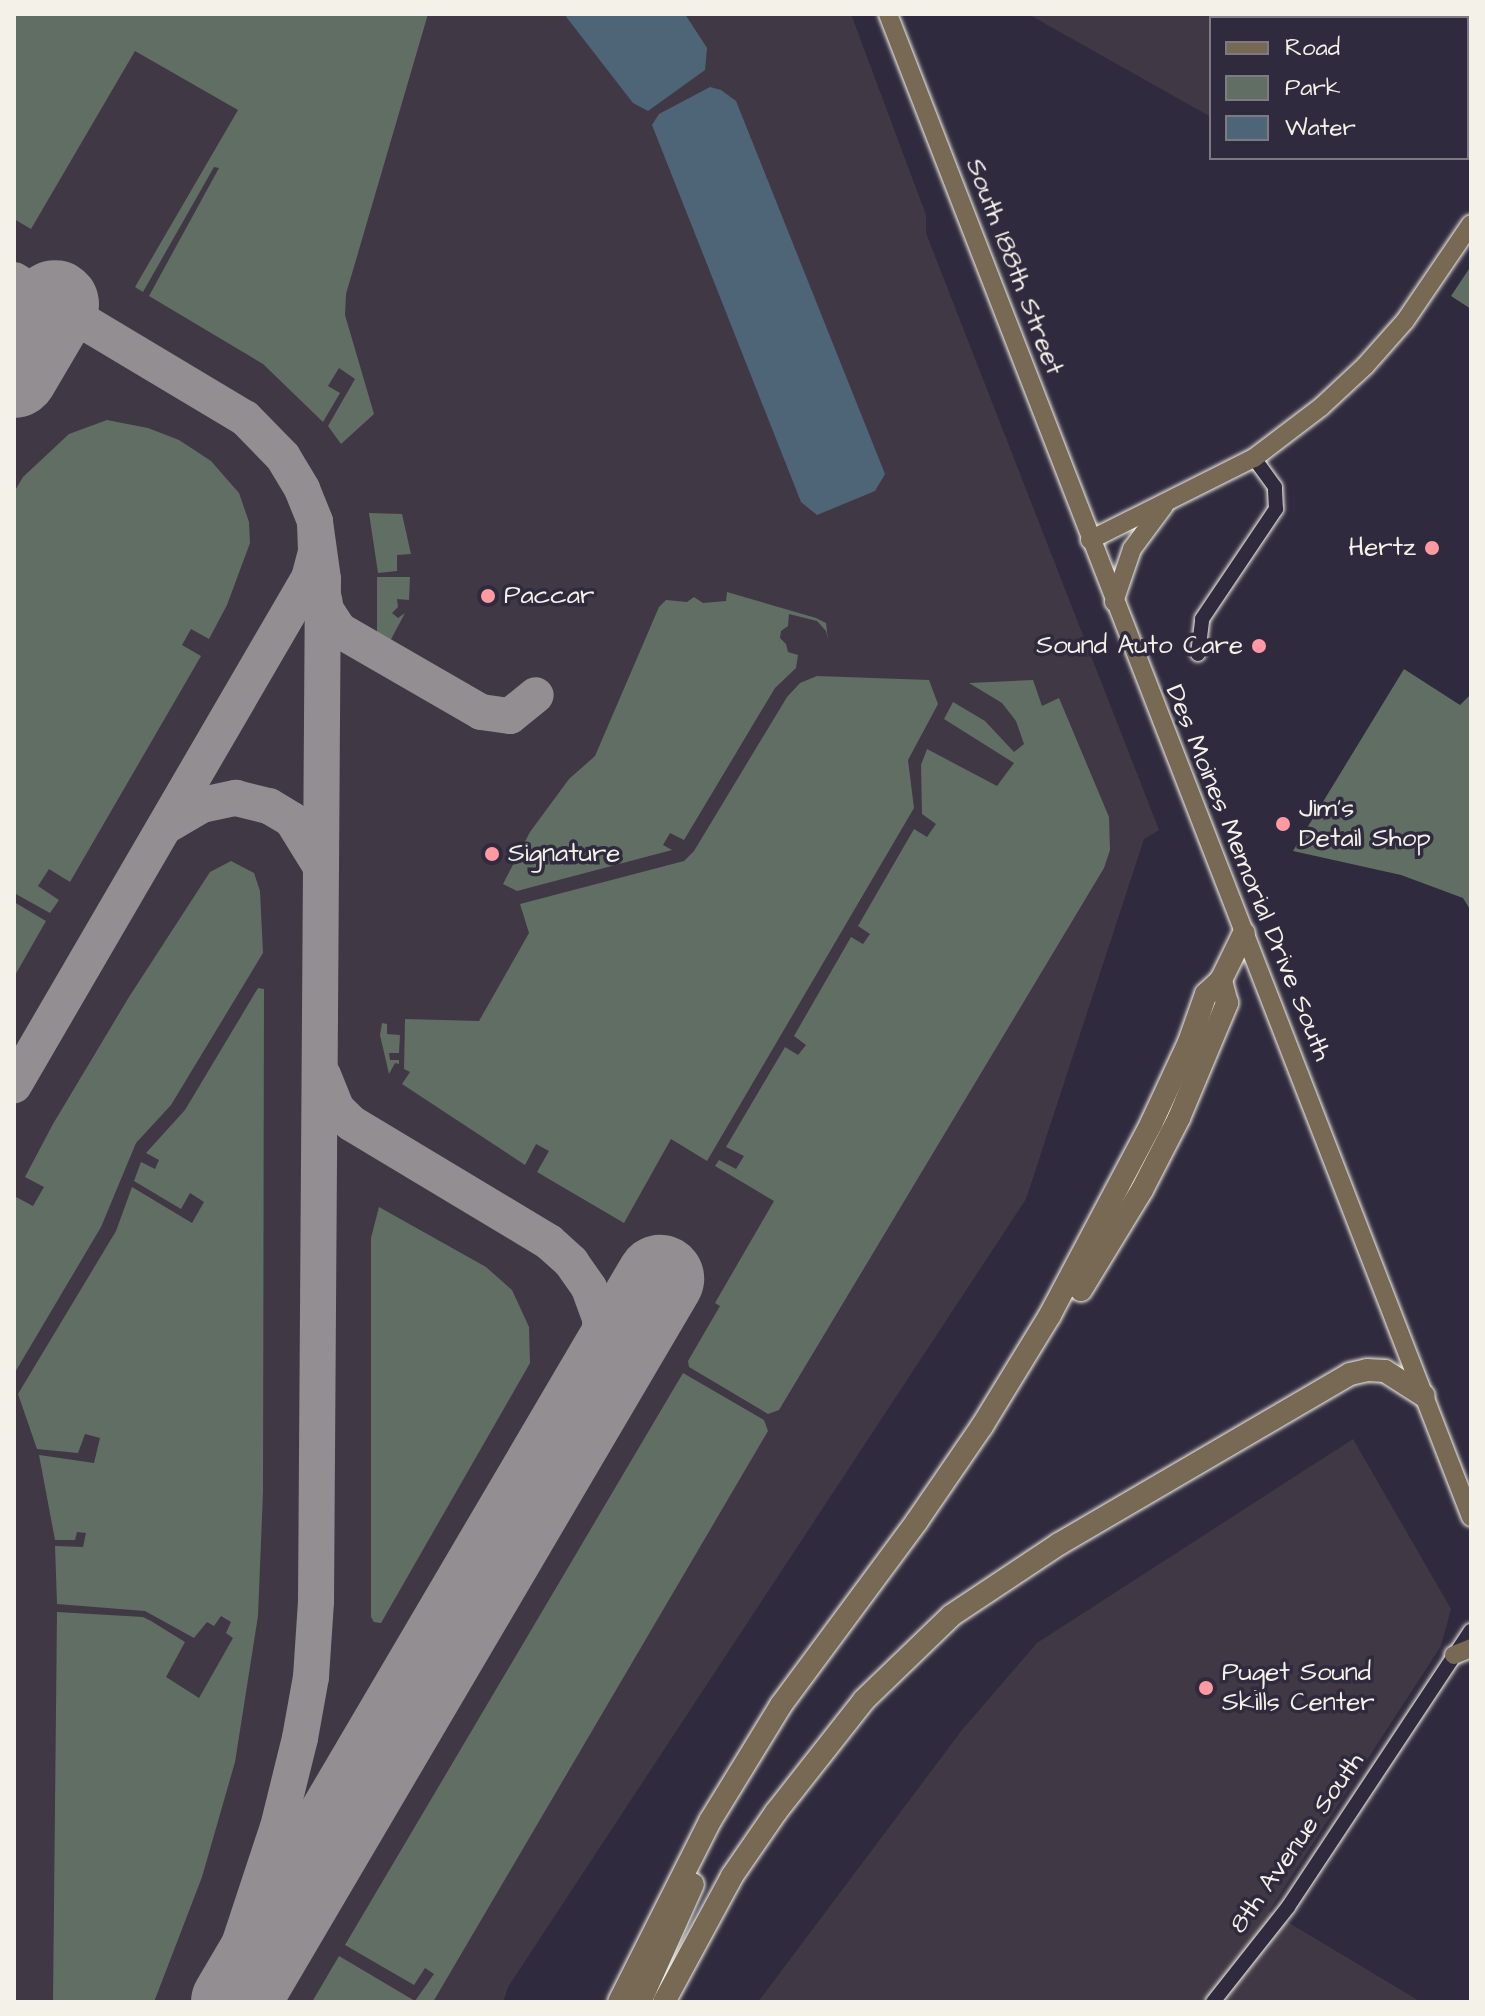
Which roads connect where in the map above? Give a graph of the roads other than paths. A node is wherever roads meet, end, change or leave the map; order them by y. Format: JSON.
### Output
{"nodes":[{"id":1,"x":888,"y":14,"type":"edge"},
{"id":2,"x":1471,"y":224,"type":"edge"},
{"id":3,"x":1254,"y":458,"type":"junction"},
{"id":4,"x":1168,"y":501,"type":"junction"},
{"id":5,"x":1090,"y":540,"type":"junction"},
{"id":6,"x":1114,"y":602,"type":"junction"},
{"id":7,"x":1198,"y":654,"type":"dead end"},
{"id":8,"x":1244,"y":933,"type":"junction"},
{"id":9,"x":1424,"y":1396,"type":"junction"},
{"id":10,"x":1469,"y":1508,"type":"edge"},
{"id":11,"x":1471,"y":1631,"type":"edge"},
{"id":12,"x":1462,"y":1651,"type":"edge"},
{"id":13,"x":626,"y":2002,"type":"edge"},
{"id":14,"x":664,"y":2002,"type":"edge"},
{"id":15,"x":1213,"y":2002,"type":"edge"}],
"edges":[{"from":1,"to":5,"type":"main road","name":"South 188th Street"},
{"from":2,"to":3,"type":"main road"},
{"from":3,"to":4,"type":"main road"},
{"from":3,"to":7,"type":"street"},
{"from":4,"to":5,"type":"main road"},
{"from":4,"to":6,"type":"main road"},
{"from":5,"to":6,"type":"main road","name":"Des Moines Memorial Drive South"},
{"from":6,"to":8,"type":"main road","name":"Des Moines Memorial Drive South"},
{"from":8,"to":9,"type":"main road","name":"Des Moines Memorial Drive South"},
{"from":8,"to":13,"type":"highway"},
{"from":9,"to":10,"type":"main road","name":"Des Moines Memorial Drive South"},
{"from":9,"to":14,"type":"highway"},
{"from":11,"to":12,"type":"street","name":"8th Avenue South"},
{"from":12,"to":15,"type":"street","name":"8th Avenue South"}]}
